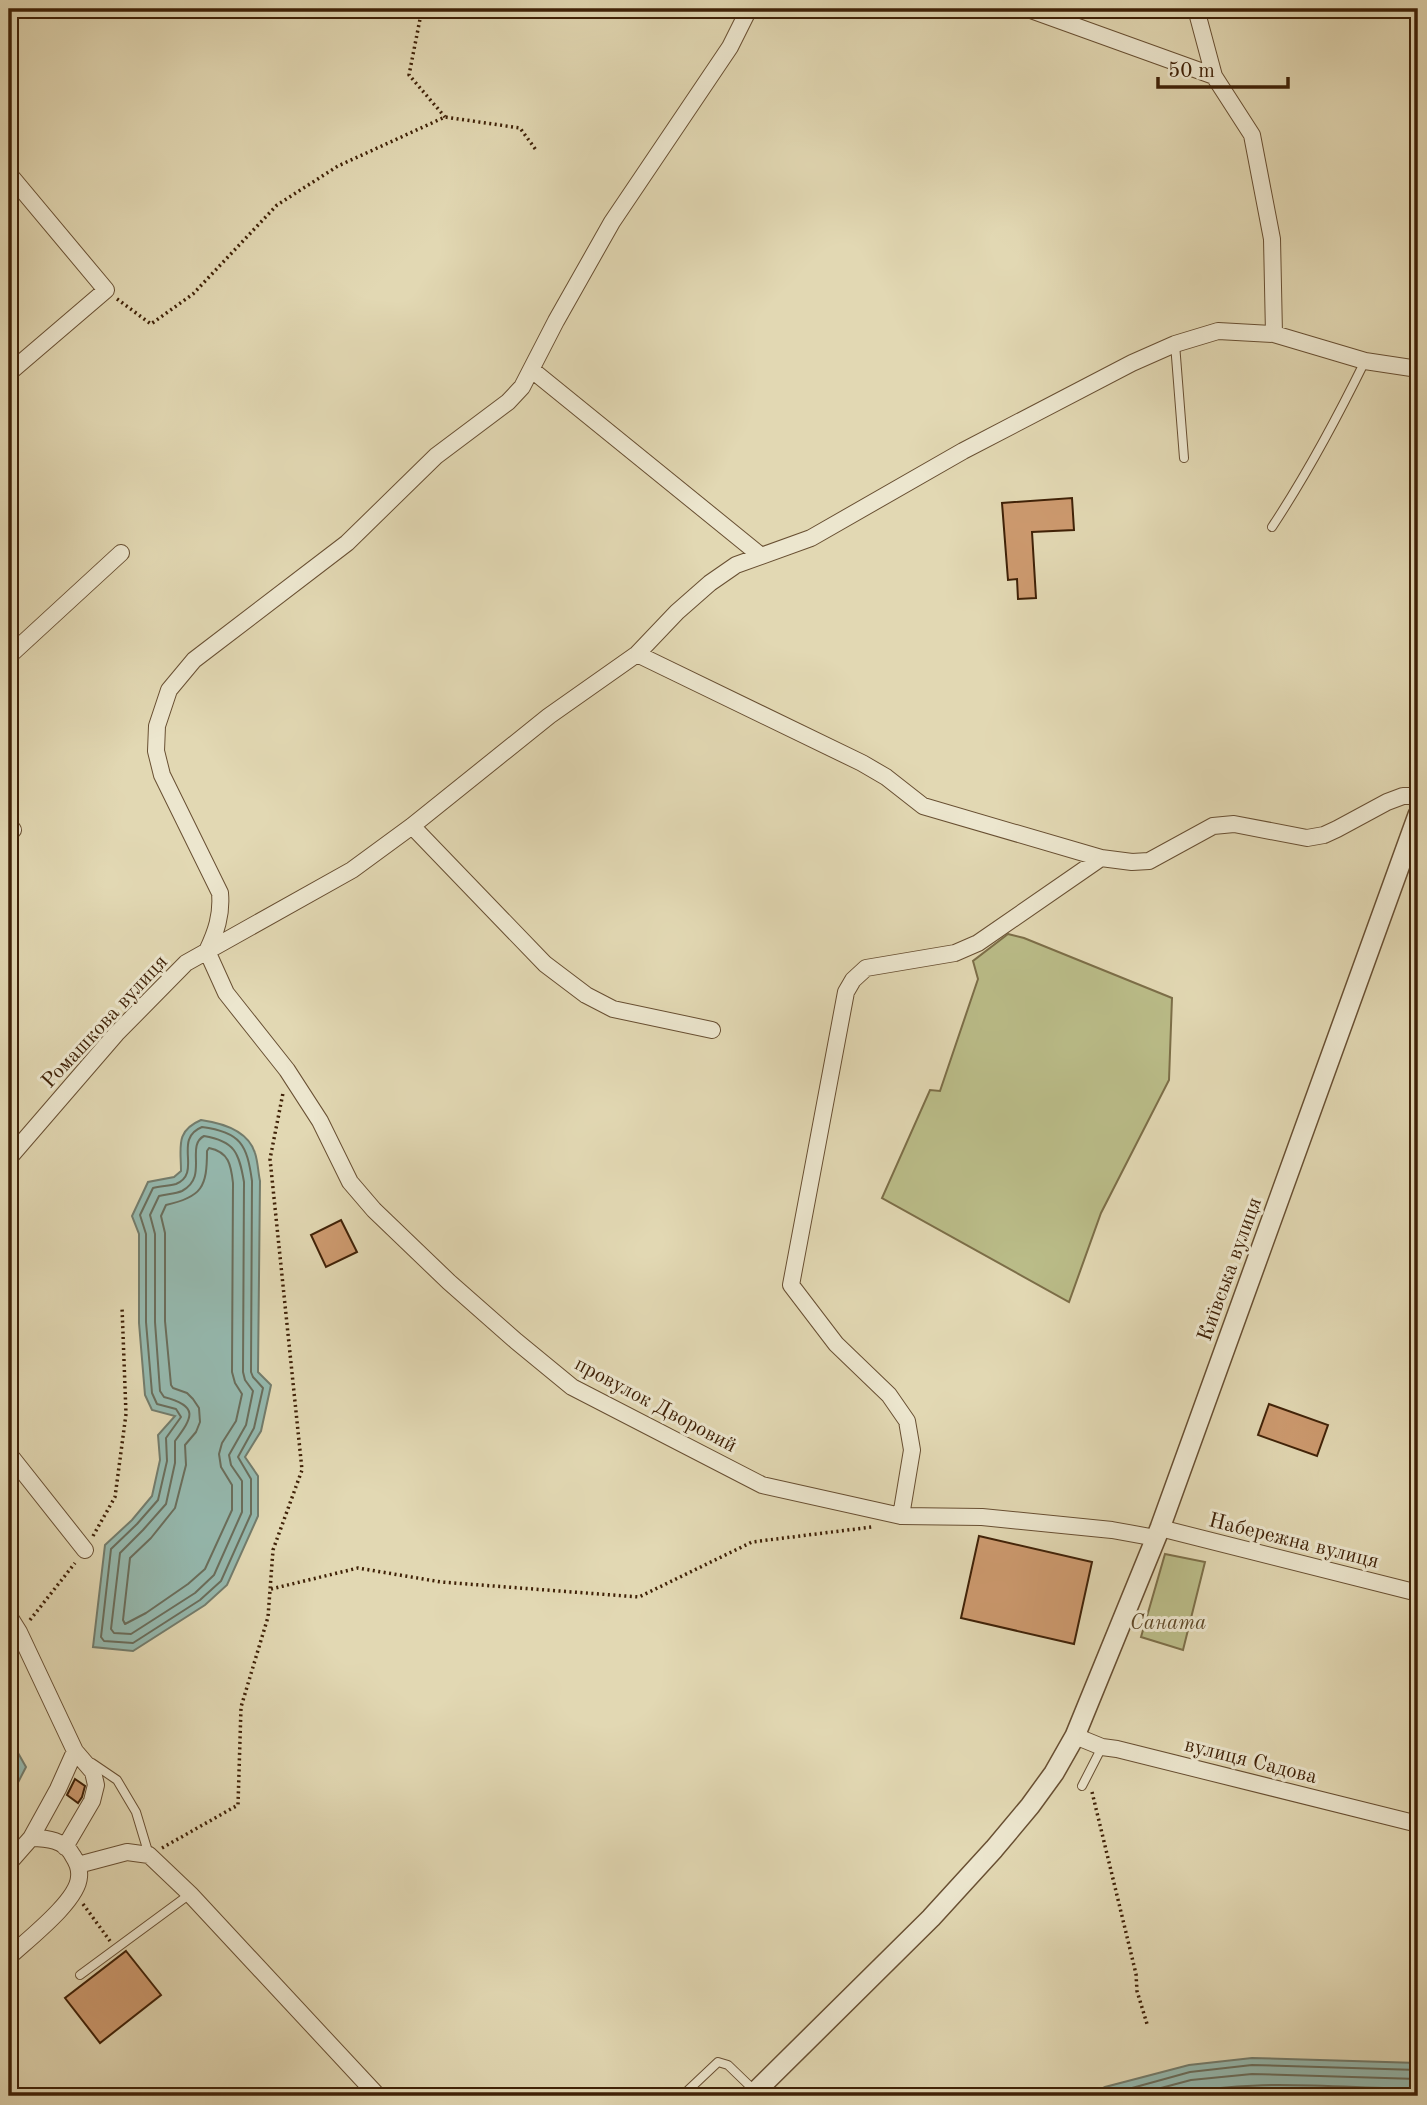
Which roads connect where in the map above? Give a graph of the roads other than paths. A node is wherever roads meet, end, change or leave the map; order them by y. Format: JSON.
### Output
{"nodes":[{"id":1,"x":749,"y":9,"type":"edge"},
{"id":2,"x":1028,"y":9,"type":"edge"},
{"id":3,"x":1196,"y":9,"type":"edge"},
{"id":4,"x":1214,"y":76,"type":"junction"},
{"id":5,"x":9,"y":174,"type":"edge"},
{"id":6,"x":1274,"y":334,"type":"junction"},
{"id":7,"x":1175,"y":344,"type":"junction"},
{"id":8,"x":1366,"y":361,"type":"junction"},
{"id":9,"x":1418,"y":369,"type":"edge"},
{"id":10,"x":532,"y":370,"type":"junction"},
{"id":11,"x":9,"y":373,"type":"edge"},
{"id":12,"x":1184,"y":458,"type":"dead end"},
{"id":13,"x":1272,"y":527,"type":"dead end"},
{"id":14,"x":121,"y":553,"type":"dead end"},
{"id":15,"x":760,"y":555,"type":"junction"},
{"id":16,"x":637,"y":654,"type":"junction"},
{"id":17,"x":9,"y":656,"type":"edge"},
{"id":18,"x":1418,"y":796,"type":"edge"},
{"id":19,"x":1417,"y":823,"type":"edge"},
{"id":20,"x":9,"y":824,"type":"edge"},
{"id":21,"x":412,"y":825,"type":"junction"},
{"id":22,"x":9,"y":834,"type":"edge"},
{"id":23,"x":1101,"y":858,"type":"junction"},
{"id":24,"x":207,"y":951,"type":"junction"},
{"id":25,"x":712,"y":1030,"type":"dead end"},
{"id":26,"x":9,"y":1158,"type":"edge"},
{"id":27,"x":9,"y":1454,"type":"edge"},
{"id":28,"x":897,"y":1516,"type":"junction"},
{"id":29,"x":1158,"y":1533,"type":"junction"},
{"id":30,"x":85,"y":1550,"type":"road end"},
{"id":31,"x":1418,"y":1593,"type":"edge"},
{"id":32,"x":9,"y":1616,"type":"edge"},
{"id":33,"x":1075,"y":1736,"type":"junction"},
{"id":34,"x":1102,"y":1747,"type":"junction"},
{"id":35,"x":75,"y":1751,"type":"junction"},
{"id":36,"x":1082,"y":1786,"type":"dead end"},
{"id":37,"x":1418,"y":1824,"type":"edge"},
{"id":38,"x":32,"y":1838,"type":"junction"},
{"id":39,"x":65,"y":1847,"type":"junction"},
{"id":40,"x":149,"y":1855,"type":"junction"},
{"id":41,"x":9,"y":1863,"type":"edge"},
{"id":42,"x":78,"y":1865,"type":"junction"},
{"id":43,"x":190,"y":1894,"type":"junction"},
{"id":44,"x":9,"y":1957,"type":"edge"},
{"id":45,"x":80,"y":1975,"type":"dead end"},
{"id":46,"x":753,"y":2094,"type":"edge"},
{"id":47,"x":377,"y":2096,"type":"edge"},
{"id":48,"x":682,"y":2096,"type":"edge"}],
"edges":[{"from":1,"to":10,"type":"street"},
{"from":2,"to":4,"type":"street"},
{"from":3,"to":4,"type":"street"},
{"from":4,"to":6,"type":"street"},
{"from":5,"to":11,"type":"street"},
{"from":6,"to":7,"type":"street","name":"Ромашкова вулиця"},
{"from":6,"to":8,"type":"street","name":"Ромашкова вулиця"},
{"from":7,"to":12,"type":"lane"},
{"from":7,"to":15,"type":"street","name":"Ромашкова вулиця"},
{"from":8,"to":9,"type":"street","name":"Ромашкова вулиця"},
{"from":8,"to":13,"type":"lane"},
{"from":10,"to":15,"type":"street"},
{"from":10,"to":24,"type":"street"},
{"from":14,"to":17,"type":"street"},
{"from":15,"to":16,"type":"street","name":"Ромашкова вулиця"},
{"from":16,"to":21,"type":"street","name":"Ромашкова вулиця"},
{"from":16,"to":23,"type":"street"},
{"from":18,"to":23,"type":"street"},
{"from":19,"to":29,"type":"street","name":"Київська вулиця"},
{"from":20,"to":22,"type":"street"},
{"from":21,"to":24,"type":"street","name":"Ромашкова вулиця"},
{"from":21,"to":25,"type":"street"},
{"from":23,"to":28,"type":"street"},
{"from":24,"to":26,"type":"street","name":"Ромашкова вулиця"},
{"from":24,"to":28,"type":"street","name":"провулок Дворовий"},
{"from":27,"to":30,"type":"street"},
{"from":28,"to":29,"type":"street","name":"провулок Дворовий"},
{"from":29,"to":31,"type":"street","name":"Набережна вулиця"},
{"from":29,"to":33,"type":"street","name":"Київська вулиця"},
{"from":32,"to":35,"type":"street"},
{"from":33,"to":34,"type":"street","name":"вулиця Садова"},
{"from":33,"to":46,"type":"street","name":"Київська вулиця"},
{"from":34,"to":36,"type":"lane"},
{"from":34,"to":37,"type":"street","name":"вулиця Садова"},
{"from":35,"to":38,"type":"street"},
{"from":35,"to":39,"type":"street"},
{"from":35,"to":40,"type":"lane"},
{"from":38,"to":39,"type":"street"},
{"from":38,"to":41,"type":"street"},
{"from":39,"to":42,"type":"street"},
{"from":40,"to":42,"type":"street"},
{"from":40,"to":43,"type":"street"},
{"from":42,"to":44,"type":"street"},
{"from":43,"to":45,"type":"lane"},
{"from":43,"to":47,"type":"street"},
{"from":46,"to":48,"type":"lane"}]}
